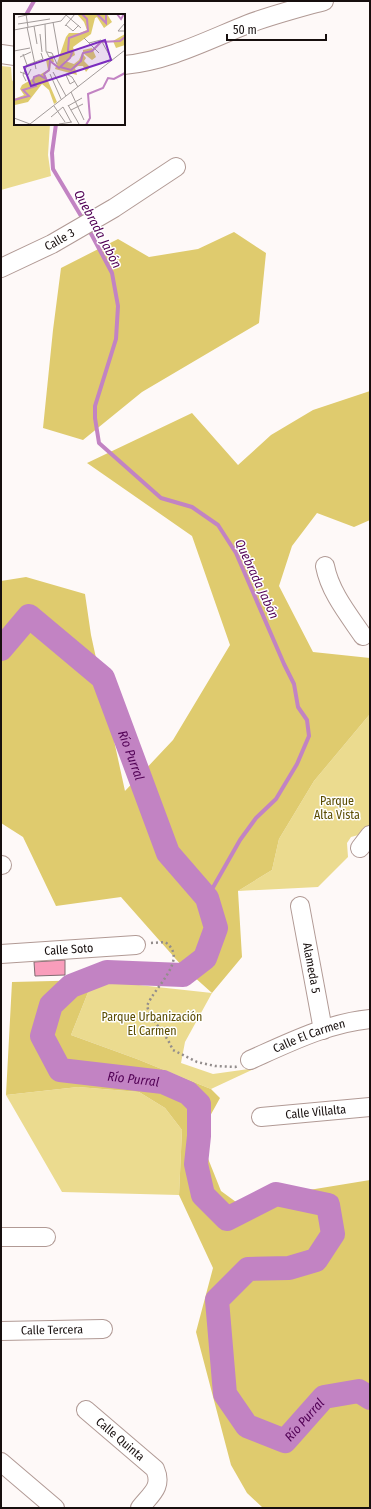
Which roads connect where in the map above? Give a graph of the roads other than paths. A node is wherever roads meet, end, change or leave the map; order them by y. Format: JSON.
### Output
{"nodes":[{"id":1,"x":324,"y":1,"type":"edge"},
{"id":2,"x":1,"y":54,"type":"edge"},
{"id":3,"x":14,"y":56,"type":"edge"},
{"id":4,"x":125,"y":65,"type":"edge"},
{"id":5,"x":176,"y":167,"type":"dead end"},
{"id":6,"x":1,"y":268,"type":"edge"},
{"id":7,"x":325,"y":566,"type":"dead end"},
{"id":8,"x":363,"y":636,"type":"dead end"},
{"id":9,"x":300,"y":906,"type":"dead end"},
{"id":10,"x":136,"y":945,"type":"road end"},
{"id":11,"x":1,"y":954,"type":"edge"},
{"id":12,"x":370,"y":1019,"type":"edge"},
{"id":13,"x":323,"y":1030,"type":"junction"},
{"id":14,"x":250,"y":1060,"type":"road end"},
{"id":15,"x":370,"y":1107,"type":"edge"},
{"id":16,"x":261,"y":1117,"type":"dead end"},
{"id":17,"x":1,"y":1237,"type":"edge"},
{"id":18,"x":46,"y":1237,"type":"dead end"},
{"id":19,"x":103,"y":1329,"type":"dead end"},
{"id":20,"x":1,"y":1331,"type":"edge"},
{"id":21,"x":86,"y":1410,"type":"dead end"},
{"id":22,"x":1,"y":1462,"type":"edge"},
{"id":23,"x":55,"y":1508,"type":"edge"},
{"id":24,"x":140,"y":1508,"type":"edge"}],
"edges":[{"from":1,"to":4,"type":"street"},
{"from":2,"to":3,"type":"street"},
{"from":5,"to":6,"type":"street","name":"Calle 3"},
{"from":7,"to":8,"type":"street"},
{"from":9,"to":13,"type":"street","name":"Alameda 5"},
{"from":10,"to":11,"type":"street","name":"Calle Soto"},
{"from":12,"to":13,"type":"street","name":"Calle El Carmen"},
{"from":13,"to":14,"type":"street","name":"Calle El Carmen"},
{"from":15,"to":16,"type":"street","name":"Calle Villalta"},
{"from":17,"to":18,"type":"street"},
{"from":19,"to":20,"type":"street","name":"Calle Tercera"},
{"from":21,"to":24,"type":"street","name":"Calle Quinta"},
{"from":22,"to":23,"type":"street"}]}
